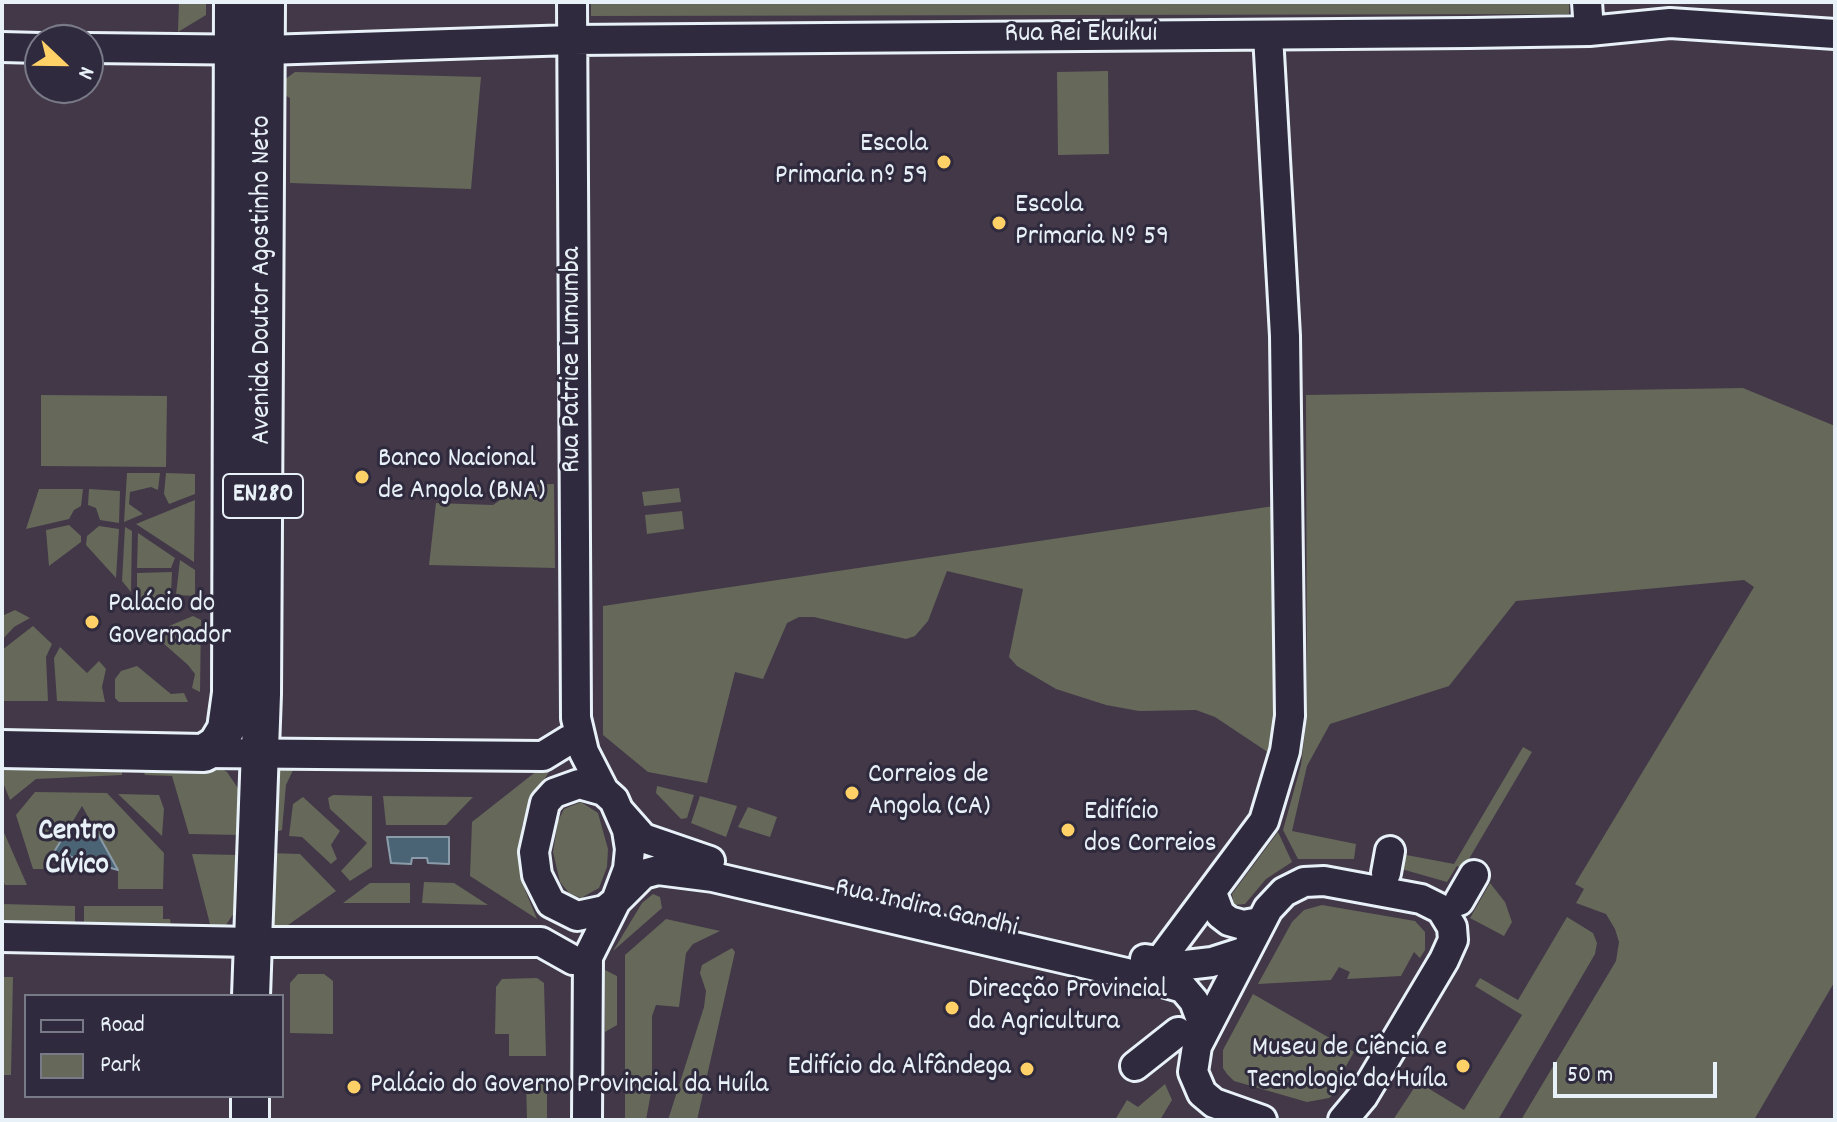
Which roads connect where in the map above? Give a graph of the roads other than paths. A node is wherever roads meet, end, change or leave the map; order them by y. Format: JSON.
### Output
{"nodes":[{"id":1,"x":233,"y":2,"type":"edge"},
{"id":2,"x":266,"y":2,"type":"edge"},
{"id":3,"x":572,"y":2,"type":"edge"},
{"id":4,"x":1587,"y":2,"type":"edge"},
{"id":5,"x":1589,"y":31,"type":"junction"},
{"id":6,"x":1835,"y":34,"type":"edge"},
{"id":7,"x":1268,"y":35,"type":"junction"},
{"id":8,"x":572,"y":40,"type":"junction"},
{"id":9,"x":2,"y":47,"type":"edge"},
{"id":10,"x":24,"y":48,"type":"edge"},
{"id":11,"x":104,"y":48,"type":"edge"},
{"id":12,"x":249,"y":50,"type":"junction"},
{"id":13,"x":572,"y":729,"type":"junction"},
{"id":14,"x":2,"y":749,"type":"edge"},
{"id":15,"x":204,"y":753,"type":"junction"},
{"id":16,"x":261,"y":753,"type":"junction"},
{"id":17,"x":612,"y":801,"type":"junction"},
{"id":18,"x":545,"y":803,"type":"junction"},
{"id":19,"x":1474,"y":875,"type":"dead end"},
{"id":20,"x":1212,"y":893,"type":"junction"},
{"id":21,"x":616,"y":901,"type":"junction"},
{"id":22,"x":1459,"y":901,"type":"dead end"},
{"id":23,"x":563,"y":912,"type":"junction"},
{"id":24,"x":1260,"y":922,"type":"junction"},
{"id":25,"x":2,"y":937,"type":"edge"},
{"id":26,"x":252,"y":942,"type":"junction"},
{"id":27,"x":541,"y":942,"type":"junction"},
{"id":28,"x":1246,"y":951,"type":"junction"},
{"id":29,"x":573,"y":960,"type":"junction"},
{"id":30,"x":1159,"y":962,"type":"junction"},
{"id":31,"x":251,"y":994,"type":"edge"},
{"id":32,"x":1191,"y":1031,"type":"junction"},
{"id":33,"x":586,"y":1034,"type":"junction"},
{"id":34,"x":1135,"y":1066,"type":"dead end"},
{"id":35,"x":250,"y":1098,"type":"edge"},
{"id":36,"x":250,"y":1120,"type":"edge"},
{"id":37,"x":587,"y":1120,"type":"edge"},
{"id":38,"x":1262,"y":1120,"type":"edge"},
{"id":39,"x":1343,"y":1120,"type":"edge"}],
"edges":[{"from":1,"to":12,"type":"main road","name":"Avenida Doutor Agostinho Neto","number":"EN280"},
{"from":2,"to":12,"type":"main road","name":"Avenida Doutor Agostinho Neto","number":"EN280"},
{"from":3,"to":8,"type":"street","name":"Rua Patrice Lumumba"},
{"from":4,"to":5,"type":"street"},
{"from":5,"to":6,"type":"street","name":"Rua Rei Ekuikui"},
{"from":5,"to":7,"type":"street","name":"Rua Rei Ekuikui"},
{"from":7,"to":8,"type":"street","name":"Rua Rei Ekuikui"},
{"from":7,"to":20,"type":"street"},
{"from":8,"to":12,"type":"street","name":"Rua Rei Ekuikui"},
{"from":8,"to":13,"type":"street","name":"Rua Patrice Lumumba"},
{"from":9,"to":10,"type":"street"},
{"from":11,"to":12,"type":"street","name":"Rua Rei Ekuikui"},
{"from":12,"to":15,"type":"main road","name":"Avenida Doutor Agostinho Neto","number":"EN280"},
{"from":12,"to":16,"type":"main road","name":"Avenida Doutor Agostinho Neto","number":"EN280"},
{"from":13,"to":16,"type":"street"},
{"from":13,"to":17,"type":"street","name":"Rua Patrice Lumumba"},
{"from":13,"to":18,"type":"street","name":"Rua Patrice Lumumba"},
{"from":14,"to":15,"type":"main road"},
{"from":15,"to":16,"type":"street"},
{"from":16,"to":26,"type":"main road","name":"Avenida Doutor Agostinho Neto","number":"EN280"},
{"from":17,"to":18,"type":"street"},
{"from":17,"to":21,"type":"street"},
{"from":17,"to":30,"type":"street","name":"Rua Indira Gandhi"},
{"from":18,"to":23,"type":"street"},
{"from":19,"to":22,"type":"street"},
{"from":20,"to":24,"type":"street"},
{"from":20,"to":30,"type":"street"},
{"from":21,"to":23,"type":"street"},
{"from":21,"to":32,"type":"street","name":"Rua Indira Gandhi"},
{"from":21,"to":33,"type":"street"},
{"from":23,"to":27,"type":"street"},
{"from":23,"to":29,"type":"street"},
{"from":24,"to":28,"type":"street"},
{"from":24,"to":39,"type":"street"},
{"from":25,"to":26,"type":"street"},
{"from":26,"to":27,"type":"street"},
{"from":26,"to":31,"type":"main road","number":"EN280"},
{"from":27,"to":29,"type":"street"},
{"from":28,"to":30,"type":"street","name":"Rua Indira Gandhi"},
{"from":28,"to":32,"type":"street"},
{"from":29,"to":33,"type":"street"},
{"from":32,"to":34,"type":"street"},
{"from":32,"to":38,"type":"street"},
{"from":33,"to":37,"type":"street"},
{"from":35,"to":36,"type":"main road"}]}
